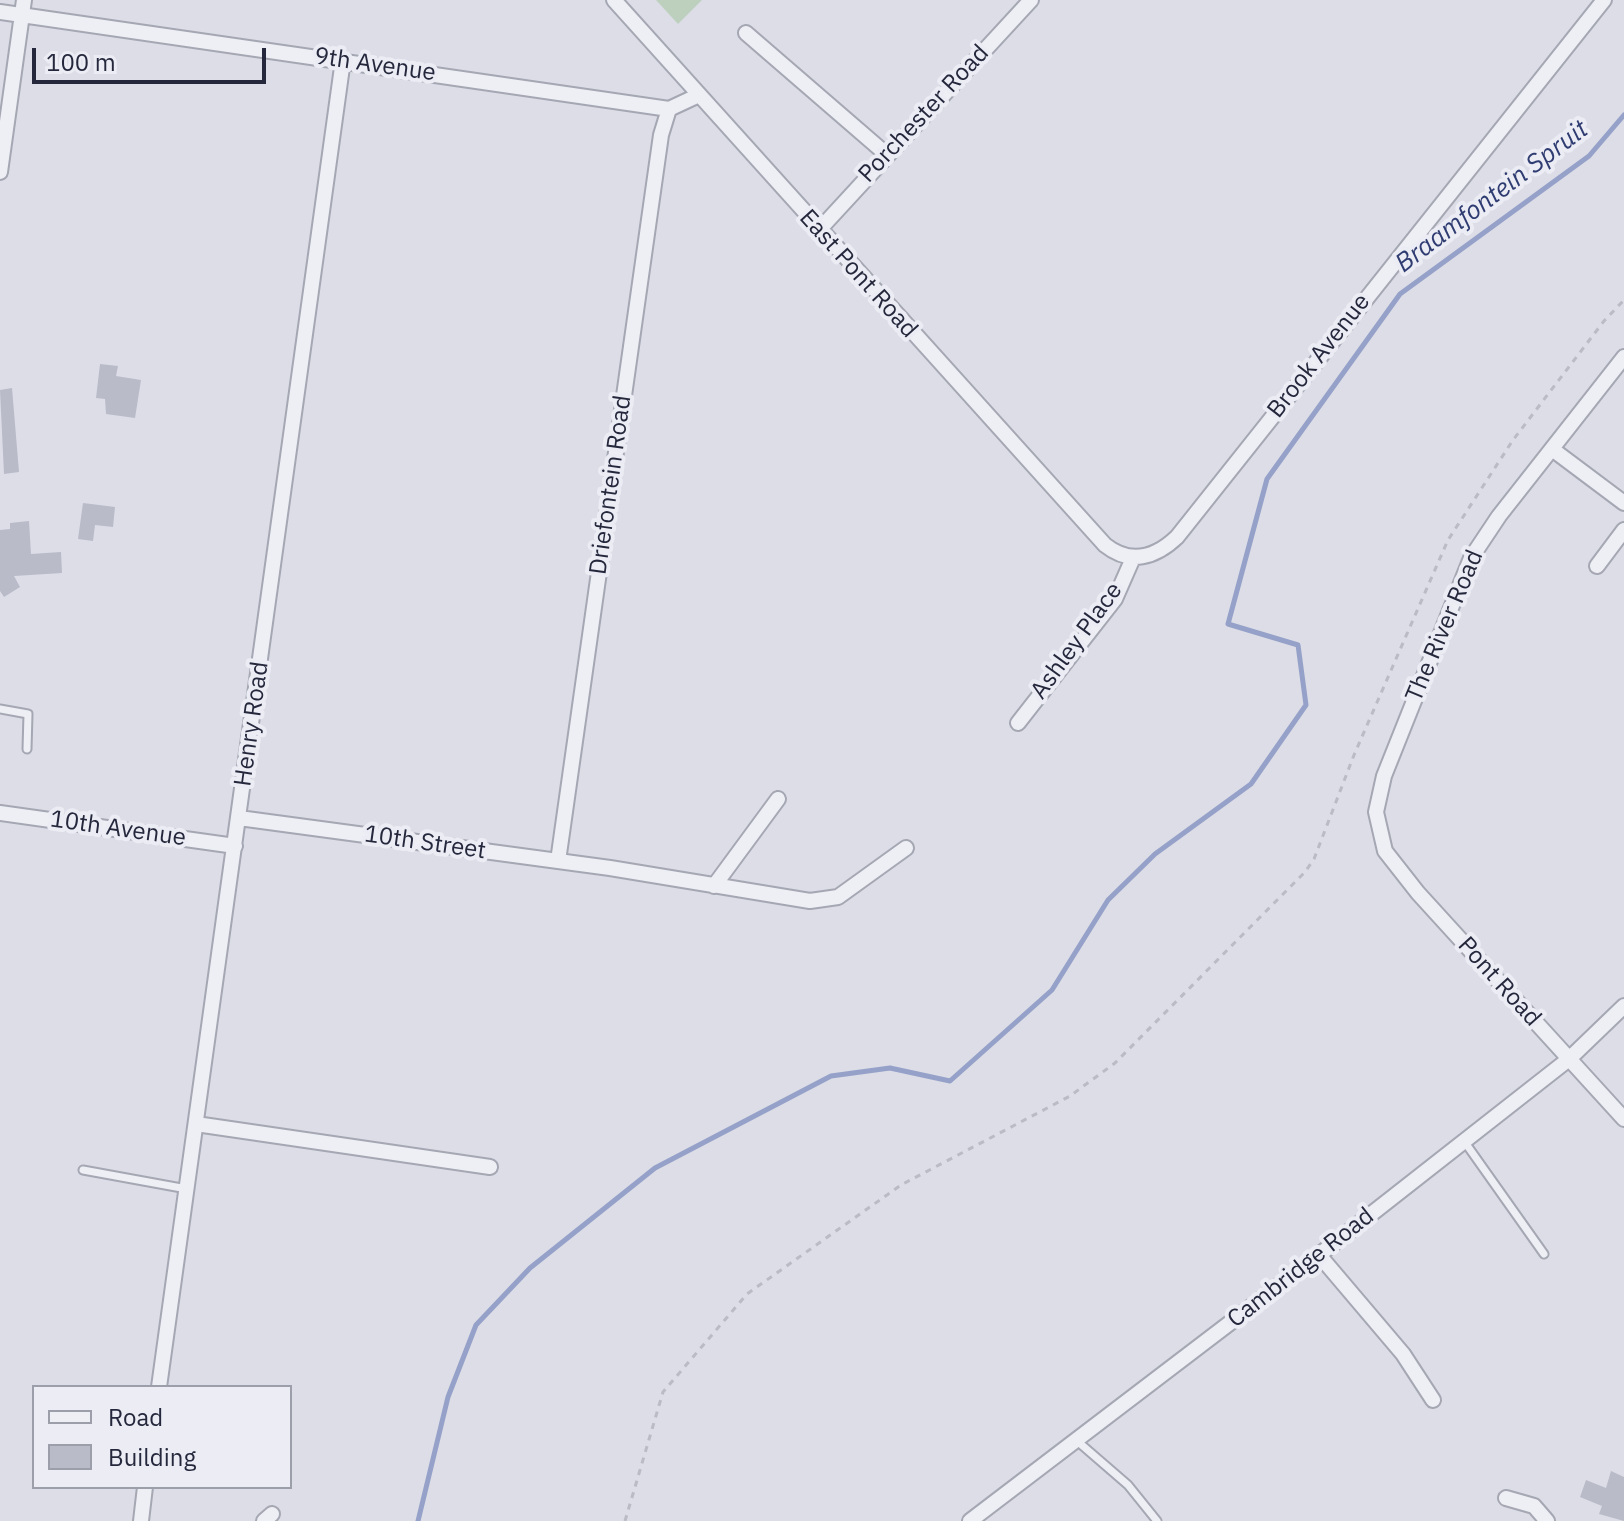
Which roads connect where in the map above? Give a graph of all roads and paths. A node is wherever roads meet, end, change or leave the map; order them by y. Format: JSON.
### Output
{"nodes":[{"id":1,"x":614,"y":0,"type":"edge"},
{"id":2,"x":1031,"y":0,"type":"edge"},
{"id":3,"x":1604,"y":0,"type":"edge"},
{"id":4,"x":23,"y":8,"type":"edge"},
{"id":5,"x":0,"y":12,"type":"edge"},
{"id":6,"x":746,"y":33,"type":"dead end"},
{"id":7,"x":343,"y":60,"type":"junction"},
{"id":8,"x":699,"y":95,"type":"junction"},
{"id":9,"x":669,"y":109,"type":"junction"},
{"id":10,"x":886,"y":154,"type":"junction"},
{"id":11,"x":0,"y":172,"type":"edge"},
{"id":12,"x":819,"y":230,"type":"junction"},
{"id":13,"x":1624,"y":300,"type":"edge"},
{"id":14,"x":1624,"y":357,"type":"edge"},
{"id":15,"x":1552,"y":449,"type":"junction"},
{"id":16,"x":1624,"y":503,"type":"edge"},
{"id":17,"x":1624,"y":530,"type":"edge"},
{"id":18,"x":1133,"y":558,"type":"junction"},
{"id":19,"x":1597,"y":566,"type":"dead end"},
{"id":20,"x":0,"y":709,"type":"edge"},
{"id":21,"x":1018,"y":723,"type":"dead end"},
{"id":22,"x":27,"y":749,"type":"dead end"},
{"id":23,"x":778,"y":799,"type":"dead end"},
{"id":24,"x":0,"y":813,"type":"edge"},
{"id":25,"x":239,"y":818,"type":"junction"},
{"id":26,"x":1381,"y":841,"type":"joint"},
{"id":27,"x":235,"y":846,"type":"junction"},
{"id":28,"x":906,"y":848,"type":"dead end"},
{"id":29,"x":558,"y":861,"type":"junction"},
{"id":30,"x":714,"y":886,"type":"junction"},
{"id":31,"x":1624,"y":1006,"type":"edge"},
{"id":32,"x":1569,"y":1059,"type":"junction"},
{"id":33,"x":1624,"y":1119,"type":"edge"},
{"id":34,"x":196,"y":1124,"type":"junction"},
{"id":35,"x":1464,"y":1141,"type":"junction"},
{"id":36,"x":490,"y":1167,"type":"dead end"},
{"id":37,"x":83,"y":1170,"type":"dead end"},
{"id":38,"x":187,"y":1189,"type":"junction"},
{"id":39,"x":1544,"y":1254,"type":"dead end"},
{"id":40,"x":1319,"y":1255,"type":"junction"},
{"id":41,"x":159,"y":1385,"type":"edge"},
{"id":42,"x":1433,"y":1400,"type":"dead end"},
{"id":43,"x":1076,"y":1440,"type":"junction"},
{"id":44,"x":145,"y":1489,"type":"edge"},
{"id":45,"x":1506,"y":1498,"type":"dead end"},
{"id":46,"x":141,"y":1521,"type":"edge"},
{"id":47,"x":625,"y":1521,"type":"edge"},
{"id":48,"x":970,"y":1521,"type":"edge"},
{"id":49,"x":1157,"y":1521,"type":"edge"},
{"id":50,"x":1547,"y":1521,"type":"edge"}],
"edges":[{"from":1,"to":8,"type":"street","name":"East Pont Road"},
{"from":2,"to":10,"type":"street","name":"Porchester Road"},
{"from":3,"to":18,"type":"street","name":"Brook Avenue"},
{"from":4,"to":5,"type":"street","name":"9th Avenue"},
{"from":4,"to":7,"type":"street","name":"9th Avenue"},
{"from":4,"to":11,"type":"street"},
{"from":6,"to":10,"type":"street"},
{"from":7,"to":9,"type":"street","name":"9th Avenue"},
{"from":7,"to":25,"type":"street","name":"Henry Road"},
{"from":8,"to":9,"type":"street"},
{"from":8,"to":12,"type":"street","name":"East Pont Road"},
{"from":9,"to":29,"type":"street","name":"Driefontein Road"},
{"from":10,"to":12,"type":"street","name":"Porchester Road"},
{"from":12,"to":18,"type":"street","name":"East Pont Road"},
{"from":13,"to":47,"type":"path"},
{"from":14,"to":15,"type":"street","name":"The River Road"},
{"from":15,"to":16,"type":"street"},
{"from":15,"to":26,"type":"street","name":"The River Road"},
{"from":17,"to":19,"type":"street"},
{"from":18,"to":21,"type":"street","name":"Ashley Place"},
{"from":20,"to":22,"type":"lane"},
{"from":23,"to":30,"type":"street"},
{"from":24,"to":27,"type":"street","name":"10th Avenue"},
{"from":25,"to":27,"type":"street","name":"Henry Road"},
{"from":25,"to":29,"type":"street","name":"10th Street"},
{"from":26,"to":32,"type":"street","name":"Pont Road"},
{"from":27,"to":34,"type":"street","name":"Henry Road"},
{"from":28,"to":30,"type":"street","name":"10th Street"},
{"from":29,"to":30,"type":"street","name":"10th Street"},
{"from":31,"to":32,"type":"street","name":"Cambridge Road"},
{"from":32,"to":33,"type":"street","name":"Pont Road"},
{"from":32,"to":35,"type":"street","name":"Cambridge Road"},
{"from":34,"to":36,"type":"street"},
{"from":34,"to":38,"type":"street","name":"Henry Road"},
{"from":35,"to":39,"type":"lane"},
{"from":35,"to":40,"type":"street","name":"Cambridge Road"},
{"from":37,"to":38,"type":"lane"},
{"from":38,"to":41,"type":"street","name":"Henry Road"},
{"from":40,"to":42,"type":"street"},
{"from":40,"to":43,"type":"street","name":"Cambridge Road"},
{"from":43,"to":48,"type":"street","name":"Cambridge Road"},
{"from":43,"to":49,"type":"lane"},
{"from":44,"to":46,"type":"street"},
{"from":45,"to":50,"type":"street"}]}
